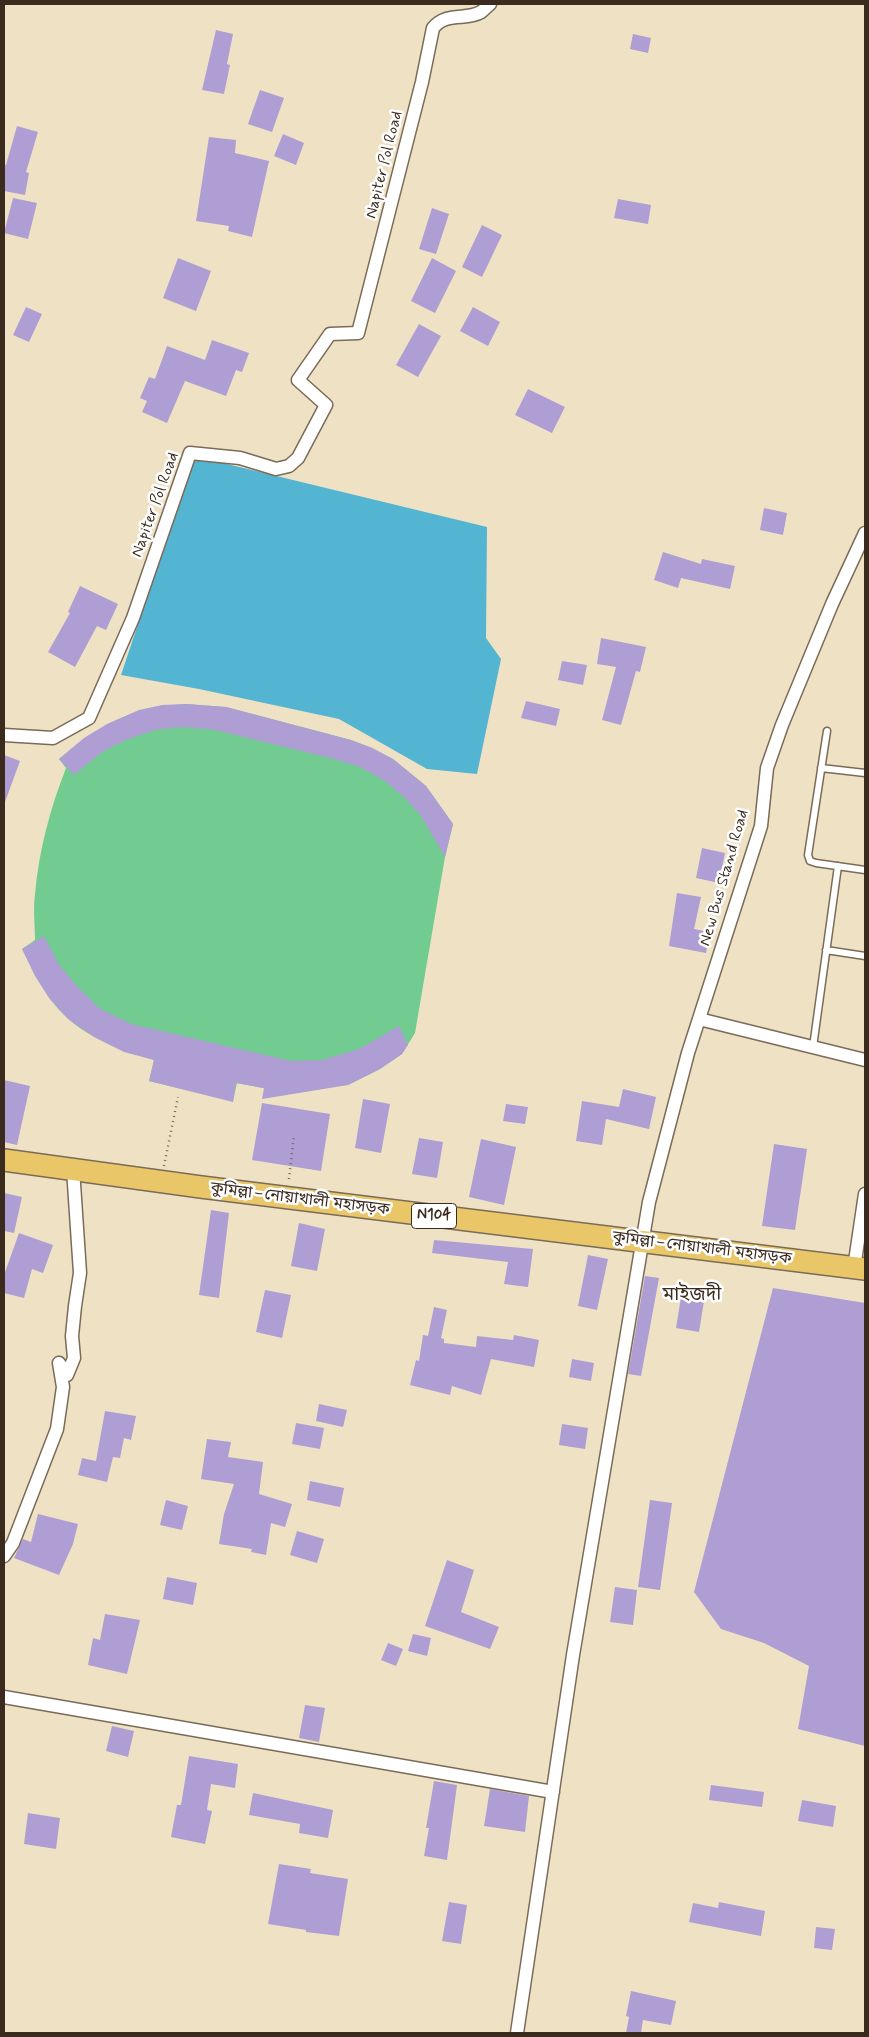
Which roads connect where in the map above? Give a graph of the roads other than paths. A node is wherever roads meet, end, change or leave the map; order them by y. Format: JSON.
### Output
{"nodes":[{"id":1,"x":490,"y":4,"type":"edge"},
{"id":2,"x":865,"y":533,"type":"edge"},
{"id":3,"x":827,"y":731,"type":"dead end"},
{"id":4,"x":4,"y":735,"type":"edge"},
{"id":5,"x":821,"y":768,"type":"junction"},
{"id":6,"x":865,"y":773,"type":"edge"},
{"id":7,"x":838,"y":866,"type":"junction"},
{"id":8,"x":865,"y":870,"type":"edge"},
{"id":9,"x":826,"y":950,"type":"junction"},
{"id":10,"x":865,"y":956,"type":"edge"},
{"id":11,"x":699,"y":1019,"type":"junction"},
{"id":12,"x":813,"y":1047,"type":"junction"},
{"id":13,"x":865,"y":1060,"type":"edge"},
{"id":14,"x":4,"y":1160,"type":"edge"},
{"id":15,"x":73,"y":1170,"type":"junction"},
{"id":16,"x":865,"y":1194,"type":"edge"},
{"id":17,"x":862,"y":1235,"type":"edge"},
{"id":18,"x":641,"y":1242,"type":"junction"},
{"id":19,"x":860,"y":1268,"type":"edge"},
{"id":20,"x":4,"y":1556,"type":"edge"},
{"id":21,"x":4,"y":1697,"type":"edge"},
{"id":22,"x":553,"y":1792,"type":"junction"},
{"id":23,"x":517,"y":2033,"type":"edge"}],
"edges":[{"from":1,"to":4,"type":"street","name":"Napiter Pol Road"},
{"from":2,"to":11,"type":"street","name":"New Bus Stand Road"},
{"from":3,"to":5,"type":"lane"},
{"from":5,"to":6,"type":"lane"},
{"from":5,"to":7,"type":"lane"},
{"from":7,"to":8,"type":"lane"},
{"from":7,"to":9,"type":"lane"},
{"from":9,"to":10,"type":"lane"},
{"from":9,"to":12,"type":"lane"},
{"from":11,"to":12,"type":"street"},
{"from":11,"to":18,"type":"street","name":"New Bus Stand Road"},
{"from":12,"to":13,"type":"street"},
{"from":14,"to":15,"type":"highway","name":"কুমিল্লা–নোয়াখালী মহাসড়ক","number":"N104"},
{"from":15,"to":18,"type":"highway","name":"কুমিল্লা–নোয়াখালী মহাসড়ক","number":"N104"},
{"from":15,"to":20,"type":"street"},
{"from":16,"to":17,"type":"street"},
{"from":17,"to":19,"type":"street"},
{"from":18,"to":19,"type":"highway","name":"কুমিল্লা–নোয়াখালী মহাসড়ক","number":"N104"},
{"from":18,"to":22,"type":"street","name":"New Bus Stand Road"},
{"from":21,"to":22,"type":"street"},
{"from":22,"to":23,"type":"street","name":"New Bus Stand Road"}]}
